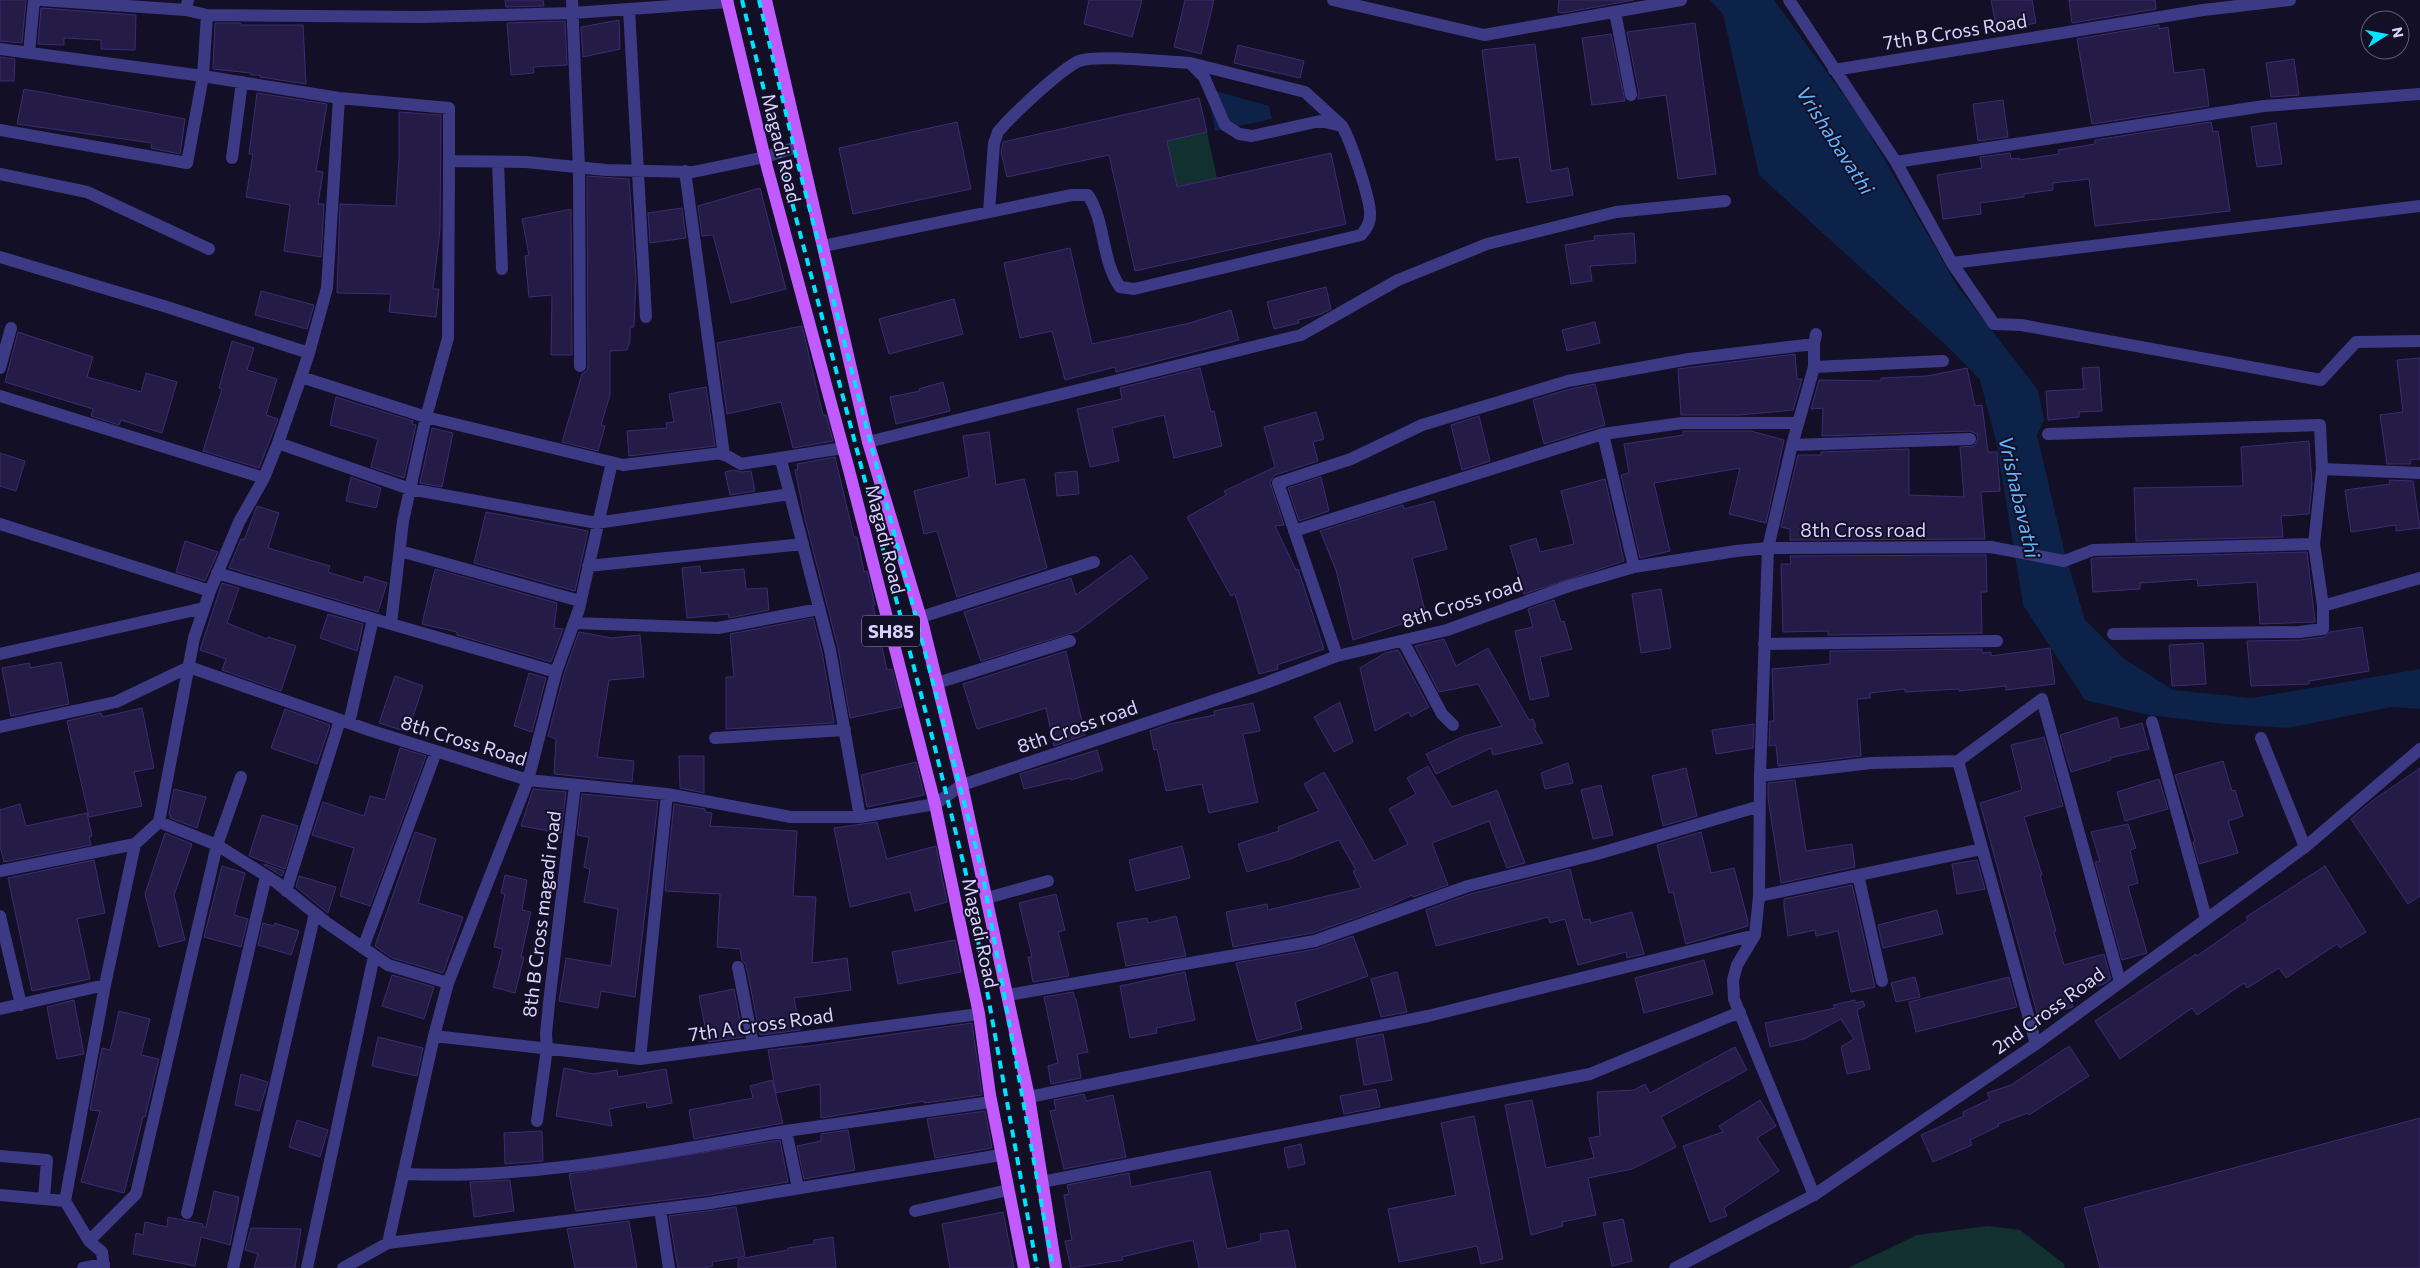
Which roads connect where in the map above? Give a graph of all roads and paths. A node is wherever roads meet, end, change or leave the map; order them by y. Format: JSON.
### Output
{"nodes":[{"id":1,"x":34,"y":0,"type":"edge"},
{"id":2,"x":41,"y":0,"type":"edge"},
{"id":3,"x":766,"y":0,"type":"edge"},
{"id":4,"x":1333,"y":0,"type":"edge"},
{"id":5,"x":1681,"y":0,"type":"edge"},
{"id":6,"x":1789,"y":0,"type":"edge"},
{"id":7,"x":2290,"y":0,"type":"edge"},
{"id":8,"x":727,"y":1,"type":"edge"},
{"id":9,"x":187,"y":5,"type":"edge"},
{"id":10,"x":573,"y":6,"type":"edge"},
{"id":11,"x":629,"y":9,"type":"junction"},
{"id":12,"x":1616,"y":12,"type":"junction"},
{"id":13,"x":207,"y":16,"type":"junction"},
{"id":14,"x":0,"y":49,"type":"edge"},
{"id":15,"x":29,"y":53,"type":"junction"},
{"id":16,"x":1190,"y":63,"type":"junction"},
{"id":17,"x":1834,"y":70,"type":"junction"},
{"id":18,"x":204,"y":76,"type":"junction"},
{"id":19,"x":242,"y":82,"type":"junction"},
{"id":20,"x":2420,"y":94,"type":"edge"},
{"id":21,"x":1631,"y":95,"type":"dead end"},
{"id":22,"x":339,"y":98,"type":"junction"},
{"id":23,"x":1342,"y":126,"type":"junction"},
{"id":24,"x":0,"y":130,"type":"edge"},
{"id":25,"x":800,"y":146,"type":"junction"},
{"id":26,"x":765,"y":157,"type":"junction"},
{"id":27,"x":232,"y":158,"type":"dead end"},
{"id":28,"x":449,"y":161,"type":"junction"},
{"id":29,"x":498,"y":162,"type":"junction"},
{"id":30,"x":1896,"y":162,"type":"junction"},
{"id":31,"x":579,"y":168,"type":"junction"},
{"id":32,"x":638,"y":171,"type":"junction"},
{"id":33,"x":685,"y":171,"type":"junction"},
{"id":34,"x":0,"y":174,"type":"edge"},
{"id":35,"x":1725,"y":201,"type":"dead end"},
{"id":36,"x":2420,"y":206,"type":"edge"},
{"id":37,"x":989,"y":212,"type":"junction"},
{"id":38,"x":823,"y":246,"type":"junction"},
{"id":39,"x":209,"y":249,"type":"dead end"},
{"id":40,"x":0,"y":256,"type":"edge"},
{"id":41,"x":1952,"y":263,"type":"junction"},
{"id":42,"x":502,"y":269,"type":"dead end"},
{"id":43,"x":646,"y":317,"type":"dead end"},
{"id":44,"x":11,"y":328,"type":"dead end"},
{"id":45,"x":2420,"y":341,"type":"edge"},
{"id":46,"x":309,"y":353,"type":"junction"},
{"id":47,"x":1943,"y":361,"type":"dead end"},
{"id":48,"x":580,"y":366,"type":"dead end"},
{"id":49,"x":1814,"y":367,"type":"junction"},
{"id":50,"x":0,"y":368,"type":"edge"},
{"id":51,"x":301,"y":377,"type":"junction"},
{"id":52,"x":0,"y":396,"type":"edge"},
{"id":53,"x":426,"y":417,"type":"junction"},
{"id":54,"x":1798,"y":423,"type":"junction"},
{"id":55,"x":1603,"y":434,"type":"junction"},
{"id":56,"x":2048,"y":434,"type":"dead end"},
{"id":57,"x":1970,"y":439,"type":"dead end"},
{"id":58,"x":868,"y":442,"type":"junction"},
{"id":59,"x":278,"y":443,"type":"junction"},
{"id":60,"x":1792,"y":445,"type":"junction"},
{"id":61,"x":843,"y":448,"type":"junction"},
{"id":62,"x":724,"y":455,"type":"junction"},
{"id":63,"x":781,"y":460,"type":"junction"},
{"id":64,"x":612,"y":462,"type":"junction"},
{"id":65,"x":2322,"y":470,"type":"junction"},
{"id":66,"x":2420,"y":473,"type":"edge"},
{"id":67,"x":264,"y":478,"type":"junction"},
{"id":68,"x":410,"y":488,"type":"junction"},
{"id":69,"x":790,"y":494,"type":"junction"},
{"id":70,"x":597,"y":523,"type":"junction"},
{"id":71,"x":0,"y":524,"type":"edge"},
{"id":72,"x":1294,"y":531,"type":"junction"},
{"id":73,"x":803,"y":544,"type":"junction"},
{"id":74,"x":2314,"y":544,"type":"junction"},
{"id":75,"x":1768,"y":548,"type":"junction"},
{"id":76,"x":400,"y":550,"type":"junction"},
{"id":77,"x":1094,"y":562,"type":"dead end"},
{"id":78,"x":588,"y":566,"type":"junction"},
{"id":79,"x":1634,"y":567,"type":"junction"},
{"id":80,"x":217,"y":574,"type":"junction"},
{"id":81,"x":2420,"y":578,"type":"edge"},
{"id":82,"x":210,"y":591,"type":"junction"},
{"id":83,"x":580,"y":601,"type":"junction"},
{"id":84,"x":2323,"y":606,"type":"junction"},
{"id":85,"x":204,"y":608,"type":"junction"},
{"id":86,"x":819,"y":608,"type":"junction"},
{"id":87,"x":921,"y":617,"type":"junction"},
{"id":88,"x":373,"y":618,"type":"junction"},
{"id":89,"x":574,"y":623,"type":"junction"},
{"id":90,"x":391,"y":624,"type":"junction"},
{"id":91,"x":2113,"y":634,"type":"dead end"},
{"id":92,"x":1070,"y":641,"type":"dead end"},
{"id":93,"x":1997,"y":641,"type":"dead end"},
{"id":94,"x":1403,"y":642,"type":"junction"},
{"id":95,"x":1764,"y":644,"type":"junction"},
{"id":96,"x":0,"y":654,"type":"edge"},
{"id":97,"x":1337,"y":656,"type":"junction"},
{"id":98,"x":188,"y":667,"type":"junction"},
{"id":99,"x":556,"y":672,"type":"junction"},
{"id":100,"x":937,"y":683,"type":"junction"},
{"id":101,"x":345,"y":722,"type":"junction"},
{"id":102,"x":2152,"y":722,"type":"dead end"},
{"id":103,"x":1453,"y":725,"type":"dead end"},
{"id":104,"x":0,"y":727,"type":"edge"},
{"id":105,"x":845,"y":730,"type":"junction"},
{"id":106,"x":715,"y":738,"type":"dead end"},
{"id":107,"x":2261,"y":738,"type":"dead end"},
{"id":108,"x":2420,"y":749,"type":"edge"},
{"id":109,"x":436,"y":752,"type":"junction"},
{"id":110,"x":1958,"y":761,"type":"junction"},
{"id":111,"x":1760,"y":776,"type":"junction"},
{"id":112,"x":241,"y":777,"type":"dead end"},
{"id":113,"x":528,"y":780,"type":"junction"},
{"id":114,"x":575,"y":785,"type":"junction"},
{"id":115,"x":962,"y":785,"type":"junction"},
{"id":116,"x":667,"y":794,"type":"junction"},
{"id":117,"x":935,"y":804,"type":"junction"},
{"id":118,"x":1760,"y":806,"type":"junction"},
{"id":119,"x":860,"y":817,"type":"junction"},
{"id":120,"x":159,"y":822,"type":"junction"},
{"id":121,"x":135,"y":844,"type":"junction"},
{"id":122,"x":217,"y":845,"type":"junction"},
{"id":123,"x":2305,"y":847,"type":"junction"},
{"id":124,"x":1982,"y":849,"type":"junction"},
{"id":125,"x":0,"y":871,"type":"edge"},
{"id":126,"x":1858,"y":875,"type":"junction"},
{"id":127,"x":266,"y":876,"type":"junction"},
{"id":128,"x":1048,"y":881,"type":"dead end"},
{"id":129,"x":286,"y":890,"type":"junction"},
{"id":130,"x":1759,"y":896,"type":"junction"},
{"id":131,"x":987,"y":898,"type":"junction"},
{"id":132,"x":315,"y":913,"type":"junction"},
{"id":133,"x":0,"y":916,"type":"edge"},
{"id":134,"x":2206,"y":918,"type":"junction"},
{"id":135,"x":1755,"y":935,"type":"junction"},
{"id":136,"x":363,"y":948,"type":"junction"},
{"id":137,"x":374,"y":956,"type":"junction"},
{"id":138,"x":738,"y":967,"type":"dead end"},
{"id":139,"x":1882,"y":981,"type":"dead end"},
{"id":140,"x":2120,"y":982,"type":"junction"},
{"id":141,"x":448,"y":983,"type":"junction"},
{"id":142,"x":105,"y":985,"type":"junction"},
{"id":143,"x":1008,"y":995,"type":"junction"},
{"id":144,"x":22,"y":1005,"type":"junction"},
{"id":145,"x":0,"y":1010,"type":"edge"},
{"id":146,"x":1740,"y":1012,"type":"junction"},
{"id":147,"x":979,"y":1014,"type":"junction"},
{"id":148,"x":434,"y":1036,"type":"junction"},
{"id":149,"x":752,"y":1044,"type":"junction"},
{"id":150,"x":2036,"y":1044,"type":"junction"},
{"id":151,"x":547,"y":1048,"type":"junction"},
{"id":152,"x":640,"y":1059,"type":"junction"},
{"id":153,"x":1029,"y":1097,"type":"junction"},
{"id":154,"x":991,"y":1102,"type":"junction"},
{"id":155,"x":537,"y":1122,"type":"dead end"},
{"id":156,"x":786,"y":1132,"type":"junction"},
{"id":157,"x":1001,"y":1155,"type":"junction"},
{"id":158,"x":0,"y":1156,"type":"edge"},
{"id":159,"x":404,"y":1174,"type":"junction"},
{"id":160,"x":1042,"y":1182,"type":"junction"},
{"id":161,"x":798,"y":1188,"type":"junction"},
{"id":162,"x":1008,"y":1190,"type":"junction"},
{"id":163,"x":0,"y":1195,"type":"edge"},
{"id":164,"x":1814,"y":1195,"type":"junction"},
{"id":165,"x":44,"y":1198,"type":"junction"},
{"id":166,"x":65,"y":1201,"type":"junction"},
{"id":167,"x":660,"y":1209,"type":"junction"},
{"id":168,"x":915,"y":1210,"type":"dead end"},
{"id":169,"x":186,"y":1212,"type":"dead end"},
{"id":170,"x":89,"y":1241,"type":"junction"},
{"id":171,"x":388,"y":1243,"type":"junction"},
{"id":172,"x":104,"y":1266,"type":"edge"},
{"id":173,"x":83,"y":1268,"type":"edge"},
{"id":174,"x":233,"y":1268,"type":"edge"},
{"id":175,"x":307,"y":1268,"type":"edge"},
{"id":176,"x":343,"y":1268,"type":"edge"},
{"id":177,"x":669,"y":1268,"type":"edge"},
{"id":178,"x":1024,"y":1268,"type":"edge"},
{"id":179,"x":1056,"y":1268,"type":"edge"},
{"id":180,"x":1675,"y":1268,"type":"edge"}],
"edges":[{"from":1,"to":15,"type":"street"},
{"from":2,"to":9,"type":"street"},
{"from":3,"to":25,"type":"main road","name":"Magadi Road","number":"SH85"},
{"from":4,"to":12,"type":"street"},
{"from":5,"to":12,"type":"street"},
{"from":6,"to":17,"type":"street"},
{"from":7,"to":17,"type":"street","name":"7th B Cross Road"},
{"from":8,"to":11,"type":"street"},
{"from":8,"to":26,"type":"main road","name":"Magadi Road","number":"SH85"},
{"from":9,"to":13,"type":"street"},
{"from":10,"to":11,"type":"street"},
{"from":10,"to":13,"type":"street"},
{"from":10,"to":31,"type":"street"},
{"from":11,"to":32,"type":"street"},
{"from":12,"to":21,"type":"street"},
{"from":13,"to":18,"type":"street"},
{"from":14,"to":15,"type":"street"},
{"from":15,"to":18,"type":"street"},
{"from":16,"to":23,"type":"street"},
{"from":16,"to":23,"type":"street"},
{"from":16,"to":37,"type":"street"},
{"from":17,"to":30,"type":"street"},
{"from":18,"to":19,"type":"street"},
{"from":18,"to":24,"type":"street"},
{"from":19,"to":22,"type":"street"},
{"from":19,"to":27,"type":"street"},
{"from":20,"to":30,"type":"street"},
{"from":22,"to":28,"type":"street"},
{"from":22,"to":46,"type":"street"},
{"from":23,"to":37,"type":"street"},
{"from":25,"to":26,"type":"street"},
{"from":25,"to":38,"type":"main road","name":"Magadi Road","number":"SH85"},
{"from":26,"to":33,"type":"street"},
{"from":26,"to":61,"type":"main road","name":"Magadi Road","number":"SH85"},
{"from":28,"to":29,"type":"street"},
{"from":28,"to":53,"type":"street"},
{"from":29,"to":31,"type":"street"},
{"from":29,"to":42,"type":"street"},
{"from":30,"to":41,"type":"street"},
{"from":31,"to":32,"type":"street"},
{"from":31,"to":48,"type":"street"},
{"from":32,"to":33,"type":"street"},
{"from":32,"to":43,"type":"street"},
{"from":33,"to":62,"type":"street"},
{"from":34,"to":39,"type":"street"},
{"from":35,"to":58,"type":"street"},
{"from":36,"to":41,"type":"street"},
{"from":37,"to":38,"type":"street"},
{"from":38,"to":58,"type":"main road","name":"Magadi Road","number":"SH85"},
{"from":40,"to":46,"type":"street"},
{"from":41,"to":45,"type":"street"},
{"from":44,"to":50,"type":"street"},
{"from":46,"to":51,"type":"street"},
{"from":47,"to":49,"type":"street"},
{"from":49,"to":54,"type":"street"},
{"from":49,"to":72,"type":"street"},
{"from":51,"to":53,"type":"street"},
{"from":51,"to":59,"type":"street"},
{"from":52,"to":67,"type":"street"},
{"from":53,"to":64,"type":"street"},
{"from":53,"to":68,"type":"street"},
{"from":54,"to":55,"type":"street"},
{"from":54,"to":60,"type":"street"},
{"from":55,"to":72,"type":"street"},
{"from":55,"to":79,"type":"street"},
{"from":56,"to":65,"type":"street"},
{"from":57,"to":60,"type":"street"},
{"from":58,"to":87,"type":"main road","name":"Magadi Road","number":"SH85"},
{"from":59,"to":67,"type":"street"},
{"from":59,"to":68,"type":"street"},
{"from":60,"to":75,"type":"street"},
{"from":61,"to":63,"type":"street"},
{"from":61,"to":117,"type":"main road","name":"Magadi Road","number":"SH85"},
{"from":62,"to":63,"type":"street"},
{"from":62,"to":64,"type":"street"},
{"from":63,"to":69,"type":"street"},
{"from":64,"to":70,"type":"street"},
{"from":65,"to":66,"type":"street"},
{"from":65,"to":74,"type":"street"},
{"from":67,"to":80,"type":"street"},
{"from":68,"to":70,"type":"street"},
{"from":68,"to":76,"type":"street"},
{"from":69,"to":70,"type":"street"},
{"from":69,"to":73,"type":"street"},
{"from":70,"to":78,"type":"street"},
{"from":71,"to":82,"type":"street"},
{"from":72,"to":97,"type":"street"},
{"from":73,"to":78,"type":"street"},
{"from":73,"to":86,"type":"street"},
{"from":74,"to":75,"type":"street","name":"8th Cross road"},
{"from":74,"to":84,"type":"street"},
{"from":75,"to":79,"type":"street","name":"8th Cross road"},
{"from":75,"to":95,"type":"street"},
{"from":76,"to":83,"type":"street"},
{"from":76,"to":90,"type":"street"},
{"from":77,"to":87,"type":"street"},
{"from":78,"to":83,"type":"street"},
{"from":79,"to":94,"type":"street","name":"8th Cross road"},
{"from":80,"to":82,"type":"street"},
{"from":80,"to":88,"type":"street"},
{"from":81,"to":84,"type":"street"},
{"from":82,"to":85,"type":"street"},
{"from":83,"to":89,"type":"street"},
{"from":84,"to":91,"type":"street"},
{"from":85,"to":96,"type":"street"},
{"from":85,"to":98,"type":"street"},
{"from":86,"to":89,"type":"street"},
{"from":86,"to":105,"type":"street"},
{"from":87,"to":100,"type":"main road","name":"Magadi Road","number":"SH85"},
{"from":88,"to":90,"type":"street"},
{"from":88,"to":101,"type":"street"},
{"from":89,"to":99,"type":"street"},
{"from":90,"to":99,"type":"street"},
{"from":92,"to":100,"type":"street"},
{"from":93,"to":95,"type":"street"},
{"from":94,"to":97,"type":"street","name":"8th Cross road"},
{"from":94,"to":103,"type":"street"},
{"from":95,"to":111,"type":"street"},
{"from":97,"to":115,"type":"street","name":"8th Cross road"},
{"from":98,"to":101,"type":"street","name":"8th Cross Road"},
{"from":98,"to":104,"type":"street"},
{"from":98,"to":120,"type":"street"},
{"from":99,"to":113,"type":"street"},
{"from":100,"to":115,"type":"main road","name":"Magadi Road","number":"SH85"},
{"from":101,"to":109,"type":"street","name":"8th Cross Road"},
{"from":101,"to":129,"type":"street"},
{"from":102,"to":134,"type":"street"},
{"from":105,"to":106,"type":"street"},
{"from":105,"to":119,"type":"street"},
{"from":107,"to":123,"type":"street"},
{"from":108,"to":123,"type":"street","name":"2nd Cross Road"},
{"from":109,"to":113,"type":"street","name":"8th Cross Road"},
{"from":109,"to":136,"type":"street"},
{"from":110,"to":111,"type":"street"},
{"from":110,"to":124,"type":"street"},
{"from":110,"to":140,"type":"street"},
{"from":111,"to":118,"type":"street"},
{"from":112,"to":122,"type":"street"},
{"from":113,"to":114,"type":"street","name":"8th Cross Road"},
{"from":113,"to":141,"type":"street"},
{"from":114,"to":116,"type":"street","name":"8th Cross Road"},
{"from":114,"to":151,"type":"street","name":"8th B Cross magadi road"},
{"from":115,"to":117,"type":"street","name":"8th Cross road"},
{"from":115,"to":131,"type":"main road","name":"Magadi Road","number":"SH85"},
{"from":116,"to":119,"type":"street","name":"8th Cross Road"},
{"from":116,"to":152,"type":"street"},
{"from":117,"to":119,"type":"street","name":"8th Cross Road"},
{"from":117,"to":147,"type":"main road","name":"Magadi Road","number":"SH85"},
{"from":118,"to":130,"type":"street"},
{"from":118,"to":143,"type":"street"},
{"from":120,"to":121,"type":"street"},
{"from":120,"to":122,"type":"street"},
{"from":121,"to":125,"type":"street"},
{"from":121,"to":142,"type":"street"},
{"from":122,"to":127,"type":"street"},
{"from":122,"to":170,"type":"street"},
{"from":123,"to":134,"type":"street","name":"2nd Cross Road"},
{"from":124,"to":126,"type":"street"},
{"from":124,"to":150,"type":"street"},
{"from":126,"to":130,"type":"street"},
{"from":126,"to":139,"type":"street"},
{"from":127,"to":129,"type":"street"},
{"from":127,"to":169,"type":"street"},
{"from":128,"to":131,"type":"street"},
{"from":129,"to":132,"type":"street"},
{"from":130,"to":135,"type":"street"},
{"from":131,"to":143,"type":"main road","name":"Magadi Road","number":"SH85"},
{"from":132,"to":136,"type":"street"},
{"from":132,"to":174,"type":"street"},
{"from":133,"to":144,"type":"street"},
{"from":134,"to":140,"type":"street","name":"2nd Cross Road"},
{"from":135,"to":146,"type":"street"},
{"from":135,"to":153,"type":"street"},
{"from":136,"to":137,"type":"street"},
{"from":137,"to":141,"type":"street"},
{"from":137,"to":175,"type":"street"},
{"from":138,"to":149,"type":"street"},
{"from":140,"to":150,"type":"street","name":"2nd Cross Road"},
{"from":141,"to":148,"type":"street"},
{"from":142,"to":144,"type":"street"},
{"from":142,"to":166,"type":"street"},
{"from":143,"to":153,"type":"main road","name":"Magadi Road","number":"SH85"},
{"from":144,"to":145,"type":"street"},
{"from":146,"to":160,"type":"street"},
{"from":146,"to":164,"type":"street"},
{"from":147,"to":149,"type":"street","name":"7th A Cross Road"},
{"from":147,"to":154,"type":"main road","name":"Magadi Road","number":"SH85"},
{"from":148,"to":151,"type":"street","name":"7th A Cross Road"},
{"from":148,"to":159,"type":"street"},
{"from":149,"to":152,"type":"street","name":"7th A Cross Road"},
{"from":150,"to":164,"type":"street","name":"2nd Cross Road"},
{"from":151,"to":152,"type":"street","name":"7th A Cross Road"},
{"from":151,"to":155,"type":"street","name":"8th B Cross magadi road"},
{"from":153,"to":160,"type":"main road","name":"Magadi Road","number":"SH85"},
{"from":154,"to":156,"type":"street"},
{"from":154,"to":157,"type":"main road","name":"Magadi Road","number":"SH85"},
{"from":156,"to":159,"type":"street"},
{"from":156,"to":161,"type":"street"},
{"from":157,"to":161,"type":"street"},
{"from":157,"to":162,"type":"main road","name":"Magadi Road","number":"SH85"},
{"from":158,"to":165,"type":"street"},
{"from":159,"to":171,"type":"street"},
{"from":160,"to":179,"type":"main road","name":"Magadi Road","number":"SH85"},
{"from":161,"to":167,"type":"street"},
{"from":162,"to":168,"type":"street"},
{"from":162,"to":178,"type":"main road","name":"Magadi Road","number":"SH85"},
{"from":163,"to":165,"type":"street"},
{"from":164,"to":180,"type":"street","name":"2nd Cross Road"},
{"from":165,"to":166,"type":"street"},
{"from":166,"to":170,"type":"street"},
{"from":167,"to":171,"type":"street"},
{"from":167,"to":177,"type":"street"},
{"from":170,"to":172,"type":"street"},
{"from":171,"to":176,"type":"street"},
{"from":172,"to":173,"type":"street"}]}
